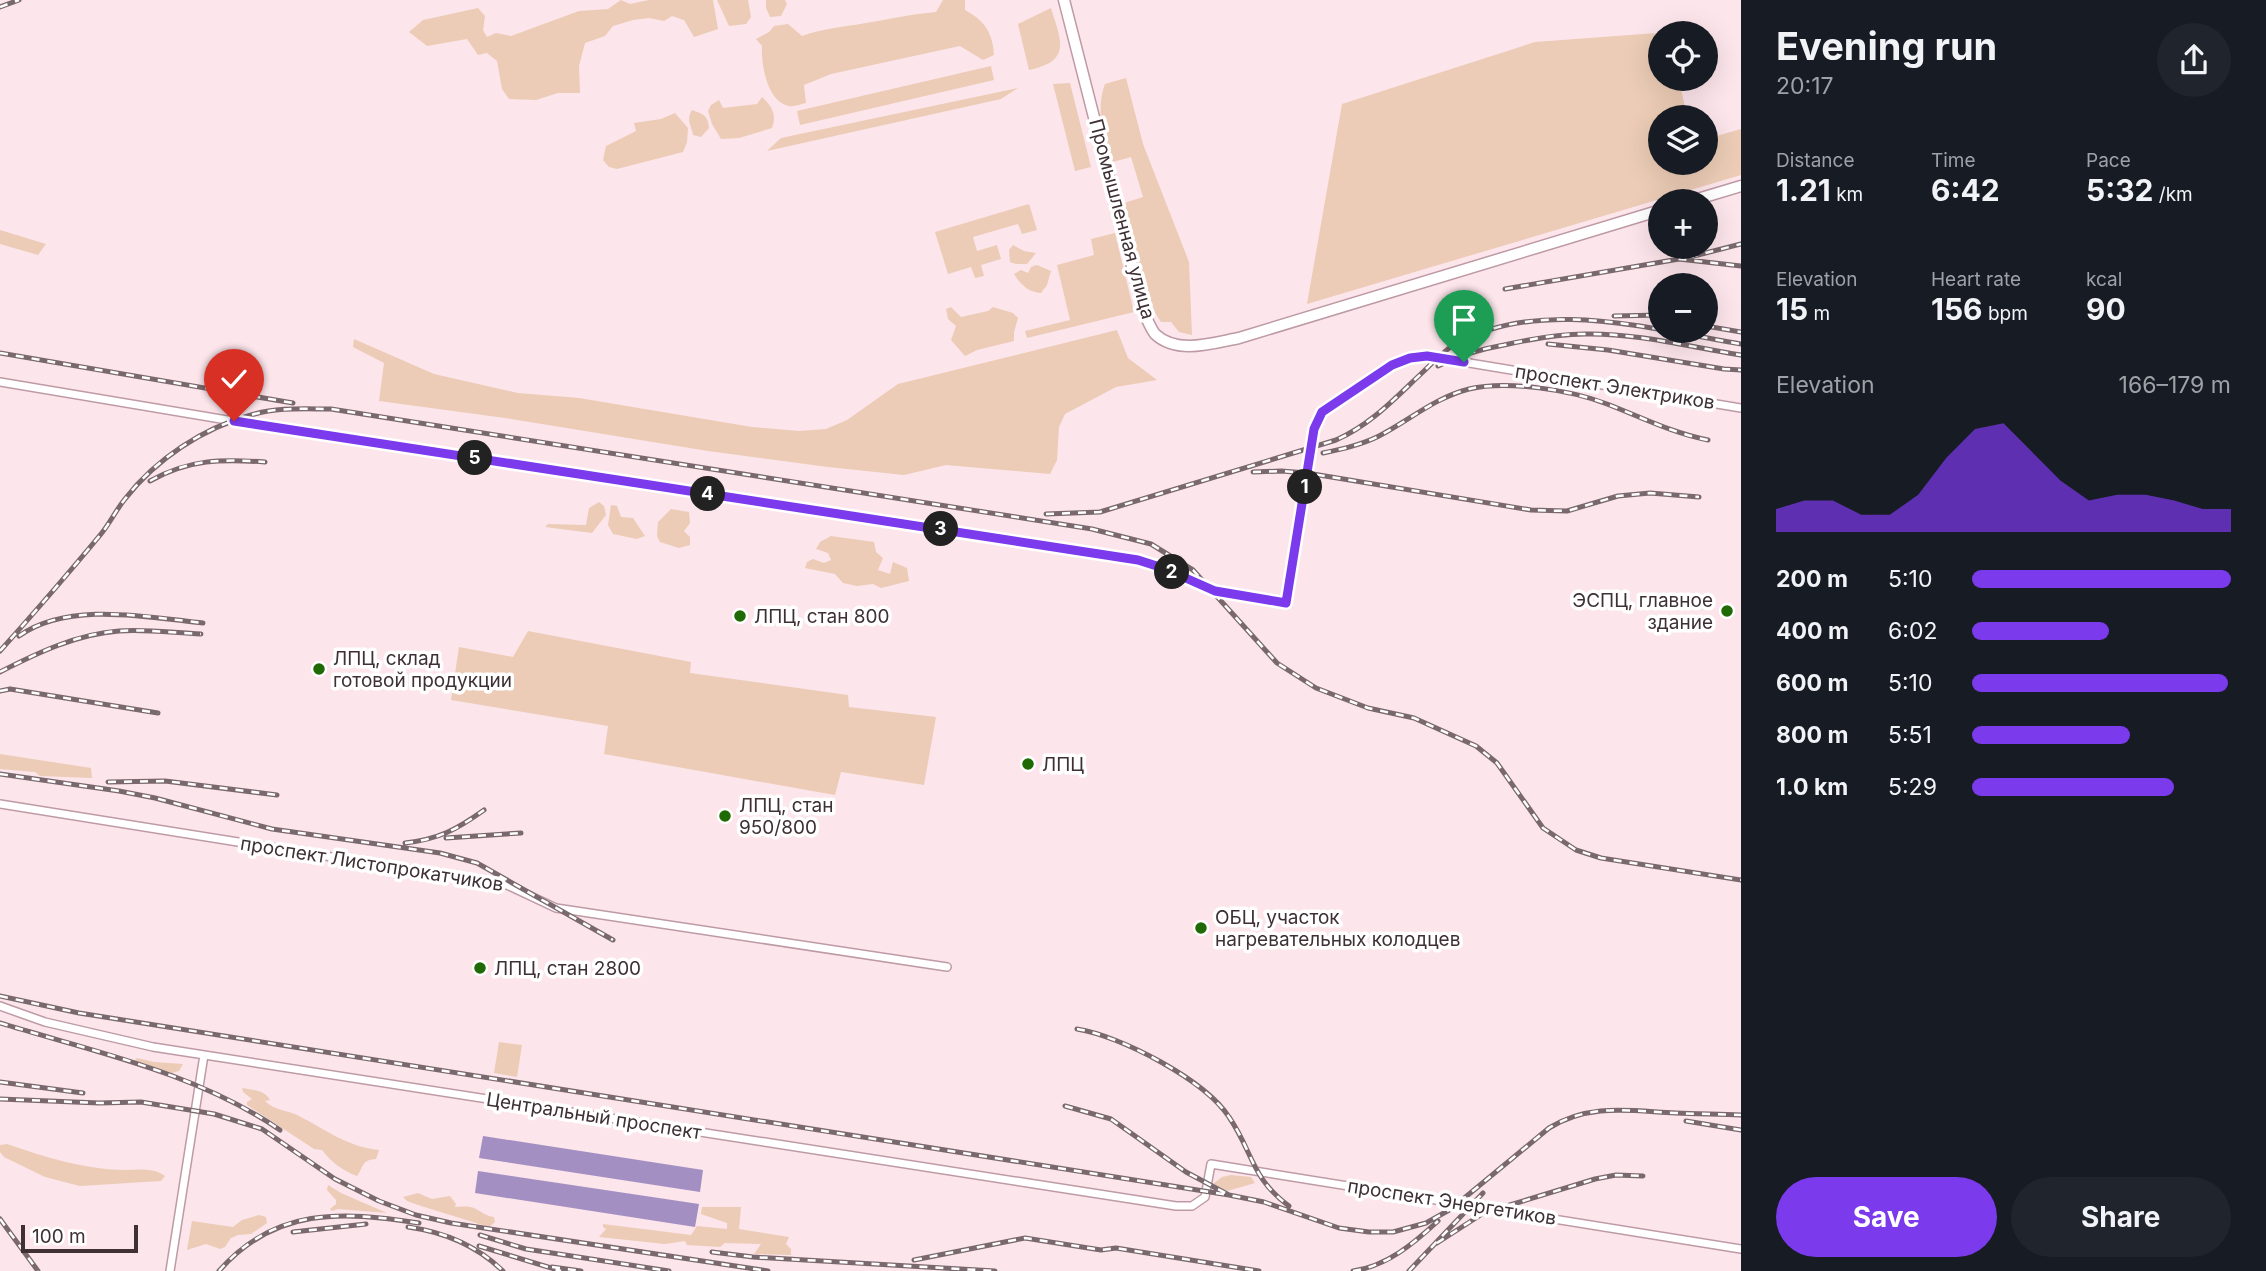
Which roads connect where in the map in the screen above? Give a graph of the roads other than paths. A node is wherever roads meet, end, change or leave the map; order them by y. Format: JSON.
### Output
{"nodes":[{"id":1,"x":1064,"y":0,"type":"edge"},
{"id":2,"x":1741,"y":186,"type":"edge"},
{"id":3,"x":1718,"y":193,"type":"edge"},
{"id":4,"x":1648,"y":214,"type":"edge"},
{"id":5,"x":0,"y":382,"type":"edge"},
{"id":6,"x":1741,"y":408,"type":"edge"},
{"id":7,"x":0,"y":804,"type":"edge"},
{"id":8,"x":947,"y":967,"type":"dead end"},
{"id":9,"x":0,"y":1006,"type":"edge"},
{"id":10,"x":204,"y":1055,"type":"junction"},
{"id":11,"x":1192,"y":1206,"type":"joint"},
{"id":12,"x":1741,"y":1249,"type":"edge"},
{"id":13,"x":170,"y":1271,"type":"edge"}],
"edges":[{"from":1,"to":4,"type":"street","name":"Промышленная улица"},
{"from":2,"to":3,"type":"street"},
{"from":5,"to":6,"type":"street","name":"проспект Электриков"},
{"from":7,"to":8,"type":"street","name":"проспект Листопрокатчиков"},
{"from":9,"to":10,"type":"street","name":"Центральный проспект"},
{"from":10,"to":11,"type":"street","name":"Центральный проспект"},
{"from":10,"to":13,"type":"street"},
{"from":11,"to":12,"type":"street","name":"проспект Энергетиков"}]}
